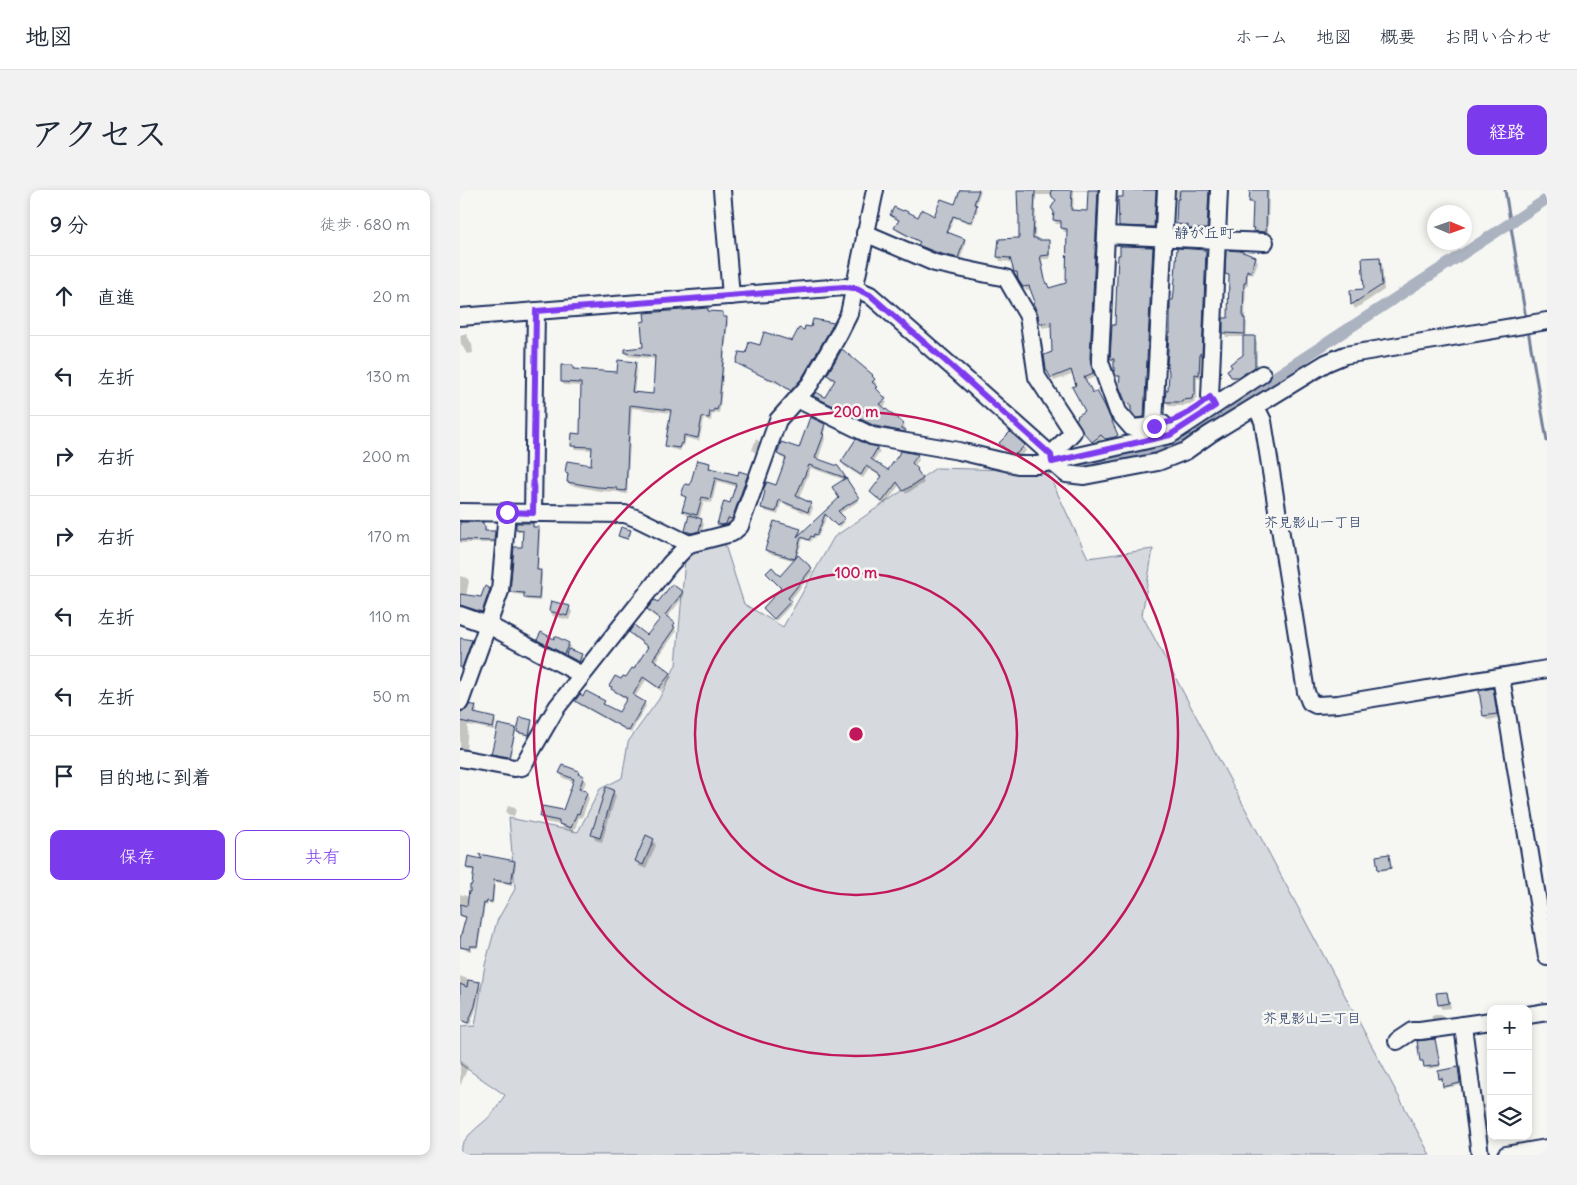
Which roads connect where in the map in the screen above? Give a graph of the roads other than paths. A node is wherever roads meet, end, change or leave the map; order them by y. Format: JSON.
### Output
{"nodes":[{"id":1,"x":722,"y":190,"type":"edge"},
{"id":2,"x":875,"y":190,"type":"edge"},
{"id":3,"x":1108,"y":190,"type":"edge"},
{"id":4,"x":1166,"y":190,"type":"edge"},
{"id":5,"x":1219,"y":190,"type":"edge"},
{"id":6,"x":865,"y":233,"type":"junction"},
{"id":7,"x":1106,"y":235,"type":"junction"},
{"id":8,"x":1164,"y":238,"type":"junction"},
{"id":9,"x":1217,"y":240,"type":"junction"},
{"id":10,"x":1265,"y":242,"type":"dead end"},
{"id":11,"x":854,"y":288,"type":"junction"},
{"id":12,"x":730,"y":296,"type":"junction"},
{"id":13,"x":536,"y":311,"type":"junction"},
{"id":14,"x":460,"y":317,"type":"edge"},
{"id":15,"x":1534,"y":323,"type":"edge"},
{"id":16,"x":1262,"y":374,"type":"dead end"},
{"id":17,"x":797,"y":399,"type":"junction"},
{"id":18,"x":1213,"y":401,"type":"junction"},
{"id":19,"x":1256,"y":407,"type":"junction"},
{"id":20,"x":1154,"y":426,"type":"junction"},
{"id":21,"x":1052,"y":458,"type":"junction"},
{"id":22,"x":460,"y":512,"type":"edge"},
{"id":23,"x":507,"y":512,"type":"junction"},
{"id":24,"x":533,"y":513,"type":"junction"},
{"id":25,"x":689,"y":544,"type":"junction"},
{"id":26,"x":460,"y":615,"type":"edge"},
{"id":27,"x":488,"y":625,"type":"junction"},
{"id":28,"x":1547,"y":669,"type":"edge"},
{"id":29,"x":582,"y":674,"type":"junction"},
{"id":30,"x":1501,"y":677,"type":"junction"},
{"id":31,"x":460,"y":702,"type":"edge"},
{"id":32,"x":460,"y":758,"type":"edge"},
{"id":33,"x":1547,"y":957,"type":"edge"},
{"id":34,"x":1547,"y":1012,"type":"edge"},
{"id":35,"x":1532,"y":1014,"type":"edge"},
{"id":36,"x":1487,"y":1022,"type":"edge"},
{"id":37,"x":1463,"y":1026,"type":"junction"},
{"id":38,"x":1397,"y":1041,"type":"dead end"},
{"id":39,"x":1547,"y":1148,"type":"edge"},
{"id":40,"x":1480,"y":1155,"type":"edge"},
{"id":41,"x":1506,"y":1155,"type":"edge"}],
"edges":[{"from":1,"to":12,"type":"street"},
{"from":2,"to":6,"type":"street"},
{"from":3,"to":7,"type":"street"},
{"from":4,"to":8,"type":"street"},
{"from":5,"to":9,"type":"street"},
{"from":6,"to":11,"type":"street"},
{"from":6,"to":21,"type":"street"},
{"from":7,"to":8,"type":"street"},
{"from":7,"to":20,"type":"street"},
{"from":8,"to":9,"type":"street"},
{"from":8,"to":20,"type":"street"},
{"from":9,"to":10,"type":"street"},
{"from":9,"to":18,"type":"street"},
{"from":11,"to":12,"type":"street"},
{"from":11,"to":17,"type":"street"},
{"from":11,"to":21,"type":"street"},
{"from":12,"to":13,"type":"street"},
{"from":13,"to":14,"type":"street"},
{"from":13,"to":24,"type":"street"},
{"from":15,"to":19,"type":"street"},
{"from":16,"to":18,"type":"street"},
{"from":17,"to":21,"type":"street"},
{"from":17,"to":25,"type":"street"},
{"from":18,"to":20,"type":"street"},
{"from":18,"to":21,"type":"street"},
{"from":19,"to":21,"type":"street"},
{"from":19,"to":30,"type":"street"},
{"from":22,"to":23,"type":"street"},
{"from":23,"to":24,"type":"street"},
{"from":23,"to":27,"type":"street"},
{"from":24,"to":25,"type":"street"},
{"from":25,"to":29,"type":"street"},
{"from":26,"to":27,"type":"street"},
{"from":27,"to":29,"type":"street"},
{"from":27,"to":31,"type":"street"},
{"from":28,"to":30,"type":"street"},
{"from":29,"to":32,"type":"street"},
{"from":30,"to":33,"type":"street"},
{"from":34,"to":35,"type":"street"},
{"from":36,"to":37,"type":"street"},
{"from":37,"to":38,"type":"street"},
{"from":37,"to":40,"type":"street"},
{"from":39,"to":41,"type":"street"}]}
